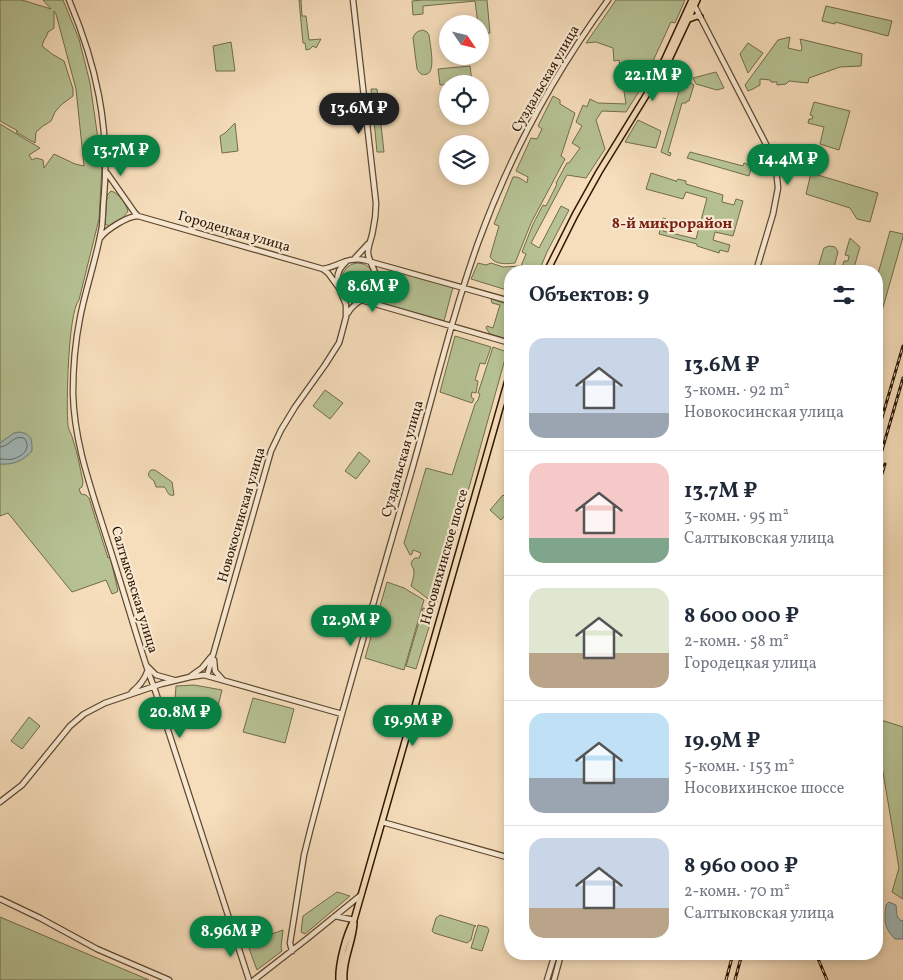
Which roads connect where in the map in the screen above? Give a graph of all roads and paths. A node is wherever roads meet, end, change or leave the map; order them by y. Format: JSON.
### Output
{"nodes":[{"id":1,"x":69,"y":0,"type":"edge"},
{"id":2,"x":353,"y":0,"type":"edge"},
{"id":3,"x":608,"y":0,"type":"edge"},
{"id":4,"x":697,"y":0,"type":"edge"},
{"id":5,"x":692,"y":2,"type":"edge"},
{"id":6,"x":700,"y":17,"type":"junction"},
{"id":7,"x":688,"y":19,"type":"junction"},
{"id":8,"x":655,"y":81,"type":"junction"},
{"id":9,"x":106,"y":167,"type":"junction"},
{"id":10,"x":121,"y":194,"type":"junction"},
{"id":11,"x":104,"y":196,"type":"junction"},
{"id":12,"x":129,"y":206,"type":"junction"},
{"id":13,"x":103,"y":216,"type":"junction"},
{"id":14,"x":138,"y":216,"type":"junction"},
{"id":15,"x":120,"y":223,"type":"junction"},
{"id":16,"x":113,"y":228,"type":"junction"},
{"id":17,"x":371,"y":238,"type":"junction"},
{"id":18,"x":98,"y":244,"type":"junction"},
{"id":19,"x":352,"y":259,"type":"junction"},
{"id":20,"x":364,"y":260,"type":"junction"},
{"id":21,"x":371,"y":262,"type":"junction"},
{"id":22,"x":550,"y":265,"type":"edge"},
{"id":23,"x":758,"y":265,"type":"edge"},
{"id":24,"x":323,"y":269,"type":"junction"},
{"id":25,"x":375,"y":270,"type":"junction"},
{"id":26,"x":464,"y":288,"type":"junction"},
{"id":27,"x":340,"y":289,"type":"junction"},
{"id":28,"x":367,"y":296,"type":"junction"},
{"id":29,"x":354,"y":298,"type":"junction"},
{"id":30,"x":504,"y":299,"type":"edge"},
{"id":31,"x":360,"y":300,"type":"junction"},
{"id":32,"x":346,"y":316,"type":"junction"},
{"id":33,"x":452,"y":326,"type":"junction"},
{"id":34,"x":504,"y":341,"type":"edge"},
{"id":35,"x":504,"y":394,"type":"edge"},
{"id":36,"x":214,"y":651,"type":"junction"},
{"id":37,"x":146,"y":665,"type":"junction"},
{"id":38,"x":148,"y":671,"type":"junction"},
{"id":39,"x":207,"y":676,"type":"junction"},
{"id":40,"x":190,"y":677,"type":"junction"},
{"id":41,"x":175,"y":680,"type":"junction"},
{"id":42,"x":224,"y":681,"type":"junction"},
{"id":43,"x":153,"y":686,"type":"junction"},
{"id":44,"x":130,"y":694,"type":"junction"},
{"id":45,"x":342,"y":714,"type":"junction"},
{"id":46,"x":0,"y":802,"type":"edge"},
{"id":47,"x":382,"y":822,"type":"junction"},
{"id":48,"x":504,"y":856,"type":"edge"},
{"id":49,"x":361,"y":895,"type":"junction"},
{"id":50,"x":0,"y":899,"type":"edge"},
{"id":51,"x":343,"y":909,"type":"junction"},
{"id":52,"x":335,"y":916,"type":"junction"},
{"id":53,"x":344,"y":918,"type":"junction"},
{"id":54,"x":354,"y":920,"type":"junction"},
{"id":55,"x":292,"y":951,"type":"junction"},
{"id":56,"x":553,"y":960,"type":"edge"},
{"id":57,"x":559,"y":960,"type":"edge"},
{"id":58,"x":169,"y":980,"type":"edge"},
{"id":59,"x":249,"y":980,"type":"edge"},
{"id":60,"x":254,"y":980,"type":"edge"},
{"id":61,"x":339,"y":980,"type":"edge"},
{"id":62,"x":344,"y":980,"type":"edge"},
{"id":63,"x":547,"y":980,"type":"edge"},
{"id":64,"x":554,"y":980,"type":"edge"}],
"edges":[{"from":1,"to":9,"type":"street","name":"Салтыковская улица"},
{"from":2,"to":17,"type":"street"},
{"from":3,"to":26,"type":"street","name":"Суздальская улица"},
{"from":4,"to":5,"type":"main road"},
{"from":5,"to":6,"type":"street"},
{"from":5,"to":7,"type":"main road"},
{"from":5,"to":8,"type":"main road"},
{"from":6,"to":7,"type":"main road"},
{"from":6,"to":23,"type":"street"},
{"from":7,"to":8,"type":"main road"},
{"from":8,"to":22,"type":"main road"},
{"from":9,"to":10,"type":"street"},
{"from":9,"to":11,"type":"street","name":"Салтыковская улица"},
{"from":10,"to":11,"type":"street"},
{"from":10,"to":12,"type":"street"},
{"from":11,"to":13,"type":"street","name":"Салтыковская улица"},
{"from":12,"to":14,"type":"street"},
{"from":12,"to":15,"type":"street"},
{"from":13,"to":16,"type":"street"},
{"from":13,"to":18,"type":"street","name":"Салтыковская улица"},
{"from":14,"to":15,"type":"street"},
{"from":14,"to":24,"type":"street","name":"Городецкая улица"},
{"from":15,"to":16,"type":"street"},
{"from":16,"to":18,"type":"street"},
{"from":17,"to":19,"type":"street"},
{"from":17,"to":21,"type":"street"},
{"from":18,"to":37,"type":"street","name":"Салтыковская улица"},
{"from":19,"to":20,"type":"street"},
{"from":19,"to":24,"type":"street"},
{"from":19,"to":27,"type":"street"},
{"from":20,"to":21,"type":"street"},
{"from":20,"to":25,"type":"street"},
{"from":21,"to":25,"type":"street"},
{"from":21,"to":26,"type":"street"},
{"from":24,"to":27,"type":"street"},
{"from":25,"to":28,"type":"street"},
{"from":26,"to":30,"type":"street"},
{"from":26,"to":33,"type":"street","name":"Суздальская улица"},
{"from":27,"to":29,"type":"street"},
{"from":27,"to":32,"type":"street"},
{"from":28,"to":29,"type":"street"},
{"from":28,"to":31,"type":"street"},
{"from":29,"to":31,"type":"street"},
{"from":31,"to":32,"type":"street"},
{"from":31,"to":33,"type":"street"},
{"from":32,"to":36,"type":"street","name":"Новокосинская улица"},
{"from":33,"to":34,"type":"street"},
{"from":33,"to":45,"type":"street","name":"Суздальская улица"},
{"from":35,"to":47,"type":"main road","name":"Носовихинское шоссе"},
{"from":36,"to":39,"type":"street","name":"Новокосинская улица"},
{"from":36,"to":40,"type":"street"},
{"from":36,"to":42,"type":"street"},
{"from":37,"to":38,"type":"street","name":"Салтыковская улица"},
{"from":37,"to":41,"type":"street"},
{"from":38,"to":43,"type":"street","name":"Салтыковская улица"},
{"from":38,"to":44,"type":"street"},
{"from":39,"to":40,"type":"street"},
{"from":39,"to":42,"type":"street"},
{"from":40,"to":41,"type":"street"},
{"from":41,"to":43,"type":"street"},
{"from":42,"to":45,"type":"street"},
{"from":43,"to":44,"type":"street"},
{"from":43,"to":59,"type":"street","name":"Салтыковская улица"},
{"from":44,"to":46,"type":"street"},
{"from":45,"to":55,"type":"street","name":"Суздальская улица"},
{"from":47,"to":48,"type":"street"},
{"from":47,"to":49,"type":"main road","name":"Носовихинское шоссе"},
{"from":49,"to":51,"type":"street"},
{"from":49,"to":54,"type":"main road","name":"Носовихинское шоссе"},
{"from":50,"to":58,"type":"street"},
{"from":51,"to":52,"type":"street"},
{"from":51,"to":53,"type":"street"},
{"from":52,"to":53,"type":"street"},
{"from":52,"to":55,"type":"street"},
{"from":53,"to":54,"type":"street"},
{"from":54,"to":61,"type":"main road","name":"Носовихинское шоссе"},
{"from":54,"to":62,"type":"main road","name":"Носовихинское шоссе"},
{"from":55,"to":60,"type":"street"},
{"from":56,"to":63,"type":"street"},
{"from":57,"to":64,"type":"street"}]}
